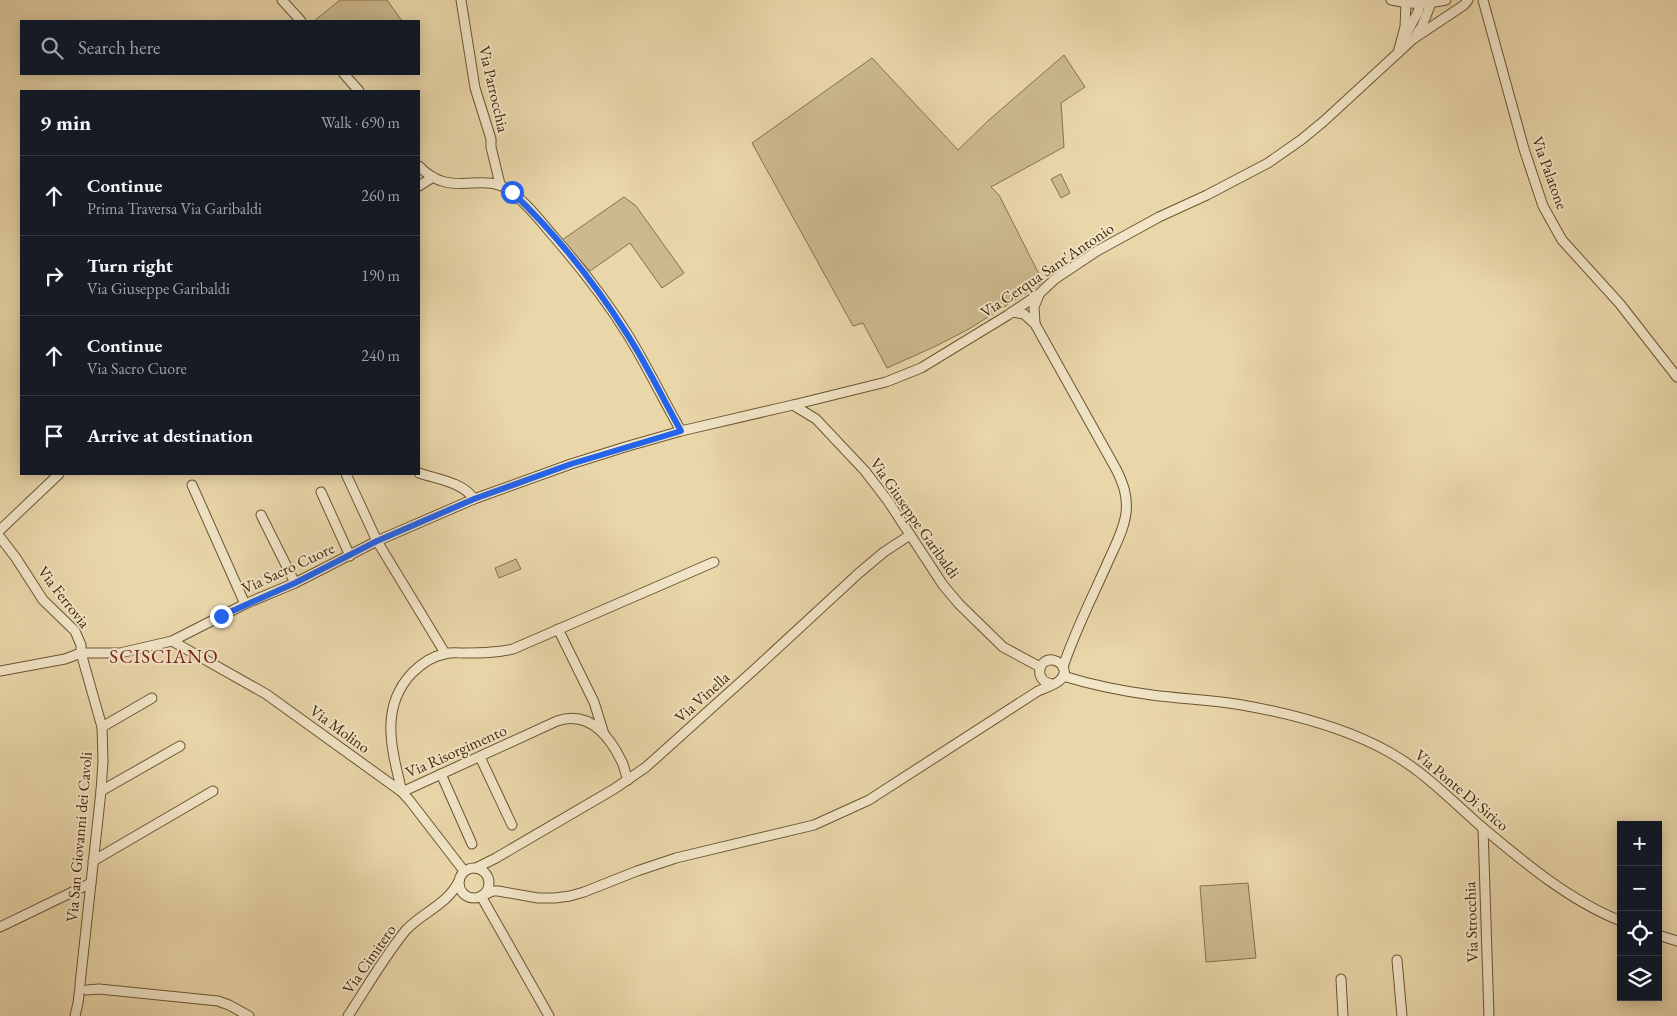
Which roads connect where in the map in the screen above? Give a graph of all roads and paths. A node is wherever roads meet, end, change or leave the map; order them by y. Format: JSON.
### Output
{"nodes":[{"id":1,"x":282,"y":0,"type":"edge"},
{"id":2,"x":462,"y":0,"type":"edge"},
{"id":3,"x":1391,"y":0,"type":"edge"},
{"id":4,"x":1446,"y":0,"type":"edge"},
{"id":5,"x":1468,"y":0,"type":"edge"},
{"id":6,"x":1483,"y":0,"type":"edge"},
{"id":7,"x":1432,"y":3,"type":"junction"},
{"id":8,"x":1406,"y":4,"type":"junction"},
{"id":9,"x":1420,"y":4,"type":"junction"},
{"id":10,"x":300,"y":20,"type":"edge"},
{"id":11,"x":1413,"y":39,"type":"junction"},
{"id":12,"x":1402,"y":40,"type":"junction"},
{"id":13,"x":1398,"y":55,"type":"junction"},
{"id":14,"x":345,"y":75,"type":"edge"},
{"id":15,"x":357,"y":90,"type":"edge"},
{"id":16,"x":420,"y":167,"type":"edge"},
{"id":17,"x":433,"y":177,"type":"junction"},
{"id":18,"x":500,"y":184,"type":"junction"},
{"id":19,"x":420,"y":185,"type":"edge"},
{"id":20,"x":1030,"y":305,"type":"junction"},
{"id":21,"x":1012,"y":312,"type":"junction"},
{"id":22,"x":1024,"y":314,"type":"junction"},
{"id":23,"x":1035,"y":324,"type":"junction"},
{"id":24,"x":1677,"y":377,"type":"edge"},
{"id":25,"x":793,"y":404,"type":"junction"},
{"id":26,"x":681,"y":431,"type":"junction"},
{"id":27,"x":420,"y":473,"type":"edge"},
{"id":28,"x":58,"y":475,"type":"edge"},
{"id":29,"x":346,"y":475,"type":"edge"},
{"id":30,"x":192,"y":485,"type":"dead end"},
{"id":31,"x":321,"y":492,"type":"dead end"},
{"id":32,"x":474,"y":499,"type":"junction"},
{"id":33,"x":261,"y":515,"type":"dead end"},
{"id":34,"x":0,"y":530,"type":"edge"},
{"id":35,"x":910,"y":535,"type":"junction"},
{"id":36,"x":0,"y":537,"type":"edge"},
{"id":37,"x":377,"y":541,"type":"junction"},
{"id":38,"x":350,"y":556,"type":"junction"},
{"id":39,"x":714,"y":562,"type":"dead end"},
{"id":40,"x":295,"y":583,"type":"junction"},
{"id":41,"x":245,"y":604,"type":"junction"},
{"id":42,"x":558,"y":629,"type":"junction"},
{"id":43,"x":172,"y":641,"type":"junction"},
{"id":44,"x":1070,"y":644,"type":"junction"},
{"id":45,"x":81,"y":653,"type":"junction"},
{"id":46,"x":445,"y":653,"type":"junction"},
{"id":47,"x":1048,"y":660,"type":"junction"},
{"id":48,"x":0,"y":671,"type":"edge"},
{"id":49,"x":1063,"y":671,"type":"junction"},
{"id":50,"x":1040,"y":672,"type":"junction"},
{"id":51,"x":1052,"y":684,"type":"junction"},
{"id":52,"x":1030,"y":696,"type":"junction"},
{"id":53,"x":152,"y":698,"type":"dead end"},
{"id":54,"x":102,"y":727,"type":"junction"},
{"id":55,"x":604,"y":734,"type":"junction"},
{"id":56,"x":180,"y":746,"type":"dead end"},
{"id":57,"x":480,"y":757,"type":"junction"},
{"id":58,"x":622,"y":761,"type":"junction"},
{"id":59,"x":640,"y":772,"type":"junction"},
{"id":60,"x":441,"y":774,"type":"junction"},
{"id":61,"x":628,"y":780,"type":"junction"},
{"id":62,"x":101,"y":791,"type":"junction"},
{"id":63,"x":213,"y":791,"type":"dead end"},
{"id":64,"x":402,"y":792,"type":"junction"},
{"id":65,"x":512,"y":825,"type":"dead end"},
{"id":66,"x":1483,"y":828,"type":"junction"},
{"id":67,"x":472,"y":844,"type":"dead end"},
{"id":68,"x":496,"y":858,"type":"junction"},
{"id":69,"x":93,"y":861,"type":"junction"},
{"id":70,"x":476,"y":868,"type":"junction"},
{"id":71,"x":464,"y":871,"type":"junction"},
{"id":72,"x":459,"y":881,"type":"junction"},
{"id":73,"x":489,"y":881,"type":"junction"},
{"id":74,"x":90,"y":883,"type":"junction"},
{"id":75,"x":522,"y":895,"type":"junction"},
{"id":76,"x":482,"y":896,"type":"junction"},
{"id":77,"x":469,"y":897,"type":"junction"},
{"id":78,"x":441,"y":904,"type":"junction"},
{"id":79,"x":1617,"y":919,"type":"edge"},
{"id":80,"x":0,"y":927,"type":"edge"},
{"id":81,"x":1662,"y":937,"type":"edge"},
{"id":82,"x":1677,"y":941,"type":"edge"},
{"id":83,"x":1397,"y":960,"type":"dead end"},
{"id":84,"x":1341,"y":979,"type":"dead end"},
{"id":85,"x":85,"y":986,"type":"junction"},
{"id":86,"x":75,"y":1016,"type":"edge"},
{"id":87,"x":249,"y":1016,"type":"edge"},
{"id":88,"x":348,"y":1016,"type":"edge"},
{"id":89,"x":549,"y":1016,"type":"edge"},
{"id":90,"x":1343,"y":1016,"type":"edge"},
{"id":91,"x":1402,"y":1016,"type":"edge"},
{"id":92,"x":1489,"y":1016,"type":"edge"}],
"edges":[{"from":1,"to":10,"type":"street"},
{"from":2,"to":18,"type":"street","name":"Via Parrocchia"},
{"from":3,"to":8,"type":"street"},
{"from":4,"to":7,"type":"street"},
{"from":5,"to":11,"type":"street","name":"Via Cerqua Sant'Antonio"},
{"from":6,"to":24,"type":"street","name":"Via Palatone"},
{"from":7,"to":9,"type":"street"},
{"from":7,"to":11,"type":"street","name":"Via Cerqua Sant'Antonio"},
{"from":8,"to":9,"type":"street"},
{"from":8,"to":12,"type":"street"},
{"from":9,"to":12,"type":"street"},
{"from":11,"to":13,"type":"street","name":"Via Cerqua Sant'Antonio"},
{"from":12,"to":13,"type":"street"},
{"from":13,"to":20,"type":"street","name":"Via Cerqua Sant'Antonio"},
{"from":14,"to":15,"type":"street"},
{"from":16,"to":17,"type":"street"},
{"from":17,"to":18,"type":"street"},
{"from":17,"to":19,"type":"street"},
{"from":18,"to":26,"type":"street"},
{"from":20,"to":21,"type":"street","name":"Via Cerqua Sant'Antonio"},
{"from":20,"to":22,"type":"street"},
{"from":20,"to":23,"type":"street"},
{"from":21,"to":22,"type":"street"},
{"from":21,"to":25,"type":"street","name":"Via Cerqua Sant'Antonio"},
{"from":22,"to":23,"type":"street"},
{"from":23,"to":44,"type":"street"},
{"from":25,"to":26,"type":"street"},
{"from":25,"to":35,"type":"street","name":"Via Giuseppe Garibaldi"},
{"from":26,"to":32,"type":"street"},
{"from":27,"to":32,"type":"street"},
{"from":28,"to":34,"type":"street"},
{"from":29,"to":37,"type":"street"},
{"from":30,"to":41,"type":"street"},
{"from":31,"to":38,"type":"street"},
{"from":32,"to":37,"type":"street","name":"Via Sacro Cuore"},
{"from":33,"to":40,"type":"street"},
{"from":35,"to":50,"type":"street","name":"Via Giuseppe Garibaldi"},
{"from":35,"to":59,"type":"street","name":"Via Vinella"},
{"from":36,"to":45,"type":"street","name":"Via Ferrovia"},
{"from":37,"to":38,"type":"street","name":"Via Sacro Cuore"},
{"from":37,"to":46,"type":"street"},
{"from":38,"to":40,"type":"street","name":"Via Sacro Cuore"},
{"from":39,"to":42,"type":"street","name":"Via Risorgimento"},
{"from":40,"to":41,"type":"street","name":"Via Sacro Cuore"},
{"from":41,"to":43,"type":"street","name":"Via Sacro Cuore"},
{"from":42,"to":46,"type":"street","name":"Via Risorgimento"},
{"from":42,"to":55,"type":"street"},
{"from":43,"to":45,"type":"street","name":"Via Sacro Cuore"},
{"from":43,"to":64,"type":"street","name":"Via Molino"},
{"from":44,"to":47,"type":"street"},
{"from":44,"to":49,"type":"street"},
{"from":45,"to":48,"type":"street","name":"Via Sacro Cuore"},
{"from":45,"to":54,"type":"street","name":"Via San Giovanni dei Cavoli"},
{"from":46,"to":64,"type":"street","name":"Via Risorgimento"},
{"from":47,"to":49,"type":"street","name":"Via Ponte Di Sirico"},
{"from":47,"to":50,"type":"street"},
{"from":49,"to":51,"type":"street"},
{"from":49,"to":66,"type":"street","name":"Via Ponte Di Sirico"},
{"from":50,"to":51,"type":"street"},
{"from":50,"to":52,"type":"street"},
{"from":51,"to":52,"type":"street"},
{"from":52,"to":75,"type":"street"},
{"from":53,"to":54,"type":"street"},
{"from":54,"to":62,"type":"street","name":"Via San Giovanni dei Cavoli"},
{"from":55,"to":57,"type":"street","name":"Via Risorgimento"},
{"from":55,"to":58,"type":"street","name":"Via Risorgimento"},
{"from":56,"to":62,"type":"street"},
{"from":57,"to":60,"type":"street","name":"Via Risorgimento"},
{"from":57,"to":65,"type":"street"},
{"from":58,"to":59,"type":"street"},
{"from":58,"to":61,"type":"street"},
{"from":59,"to":61,"type":"street","name":"Via Vinella"},
{"from":60,"to":64,"type":"street","name":"Via Risorgimento"},
{"from":60,"to":67,"type":"street"},
{"from":61,"to":68,"type":"street","name":"Via Vinella"},
{"from":62,"to":69,"type":"street","name":"Via San Giovanni dei Cavoli"},
{"from":63,"to":69,"type":"street"},
{"from":64,"to":71,"type":"street","name":"Via Molino"},
{"from":66,"to":79,"type":"street","name":"Via Ponte Di Sirico"},
{"from":66,"to":92,"type":"street","name":"Via Strocchia"},
{"from":68,"to":70,"type":"street","name":"Via Vinella"},
{"from":68,"to":73,"type":"street"},
{"from":69,"to":74,"type":"street","name":"Via San Giovanni dei Cavoli"},
{"from":70,"to":71,"type":"street"},
{"from":70,"to":73,"type":"street"},
{"from":71,"to":72,"type":"street"},
{"from":72,"to":77,"type":"street"},
{"from":72,"to":78,"type":"street"},
{"from":73,"to":75,"type":"street"},
{"from":73,"to":76,"type":"street"},
{"from":74,"to":80,"type":"street"},
{"from":74,"to":85,"type":"street","name":"Via San Giovanni dei Cavoli"},
{"from":75,"to":76,"type":"street"},
{"from":76,"to":77,"type":"street"},
{"from":76,"to":89,"type":"street"},
{"from":77,"to":78,"type":"street"},
{"from":78,"to":88,"type":"street","name":"Via Cimitero"},
{"from":81,"to":82,"type":"street"},
{"from":83,"to":91,"type":"street"},
{"from":84,"to":90,"type":"street"},
{"from":85,"to":86,"type":"street","name":"Via San Giovanni dei Cavoli"},
{"from":85,"to":87,"type":"street"}]}
